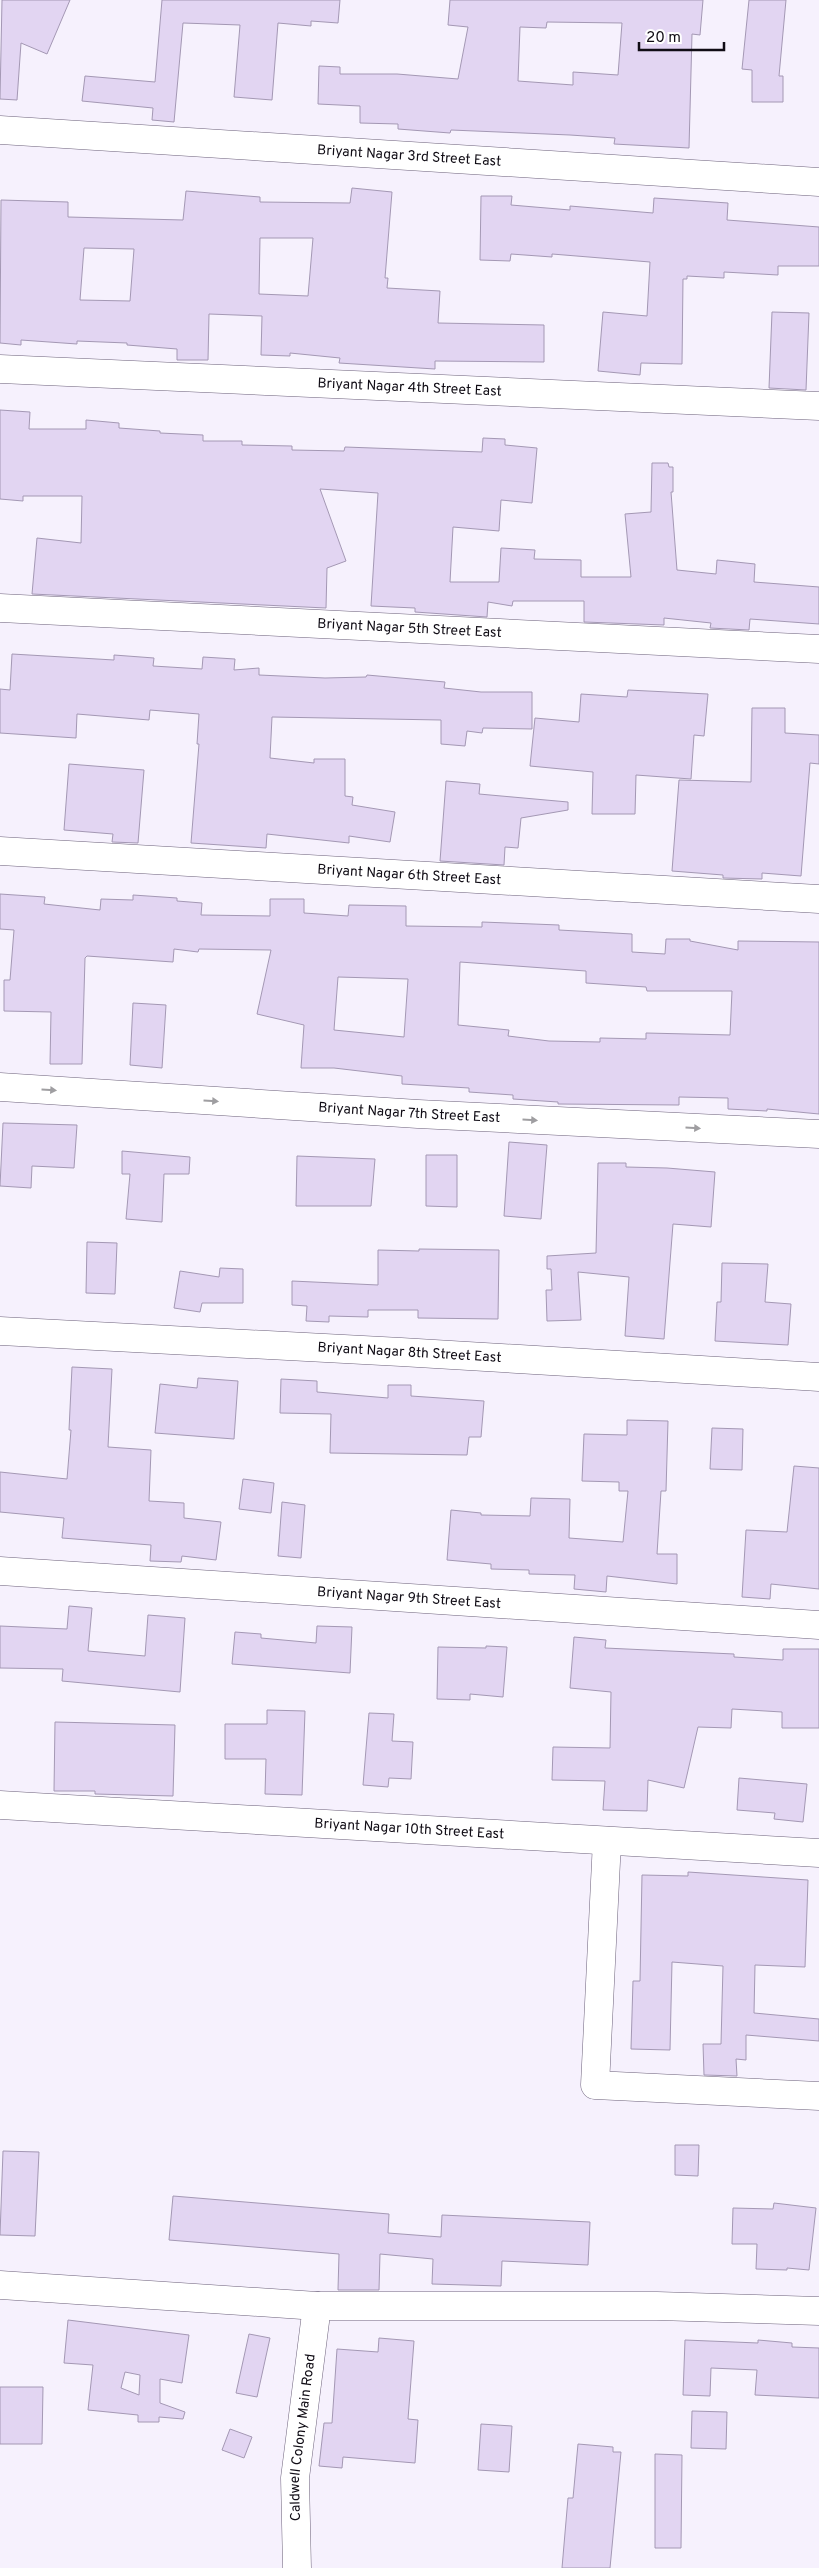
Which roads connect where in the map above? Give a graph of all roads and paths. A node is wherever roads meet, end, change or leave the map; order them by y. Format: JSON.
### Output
{"nodes":[{"id":1,"x":0,"y":130,"type":"edge"},
{"id":2,"x":819,"y":182,"type":"edge"},
{"id":3,"x":0,"y":369,"type":"edge"},
{"id":4,"x":819,"y":406,"type":"edge"},
{"id":5,"x":0,"y":608,"type":"edge"},
{"id":6,"x":819,"y":649,"type":"edge"},
{"id":7,"x":0,"y":850,"type":"edge"},
{"id":8,"x":819,"y":899,"type":"edge"},
{"id":9,"x":0,"y":1087,"type":"edge"},
{"id":10,"x":819,"y":1134,"type":"edge"},
{"id":11,"x":0,"y":1331,"type":"edge"},
{"id":12,"x":819,"y":1377,"type":"edge"},
{"id":13,"x":0,"y":1571,"type":"edge"},
{"id":14,"x":819,"y":1625,"type":"edge"},
{"id":15,"x":0,"y":1805,"type":"edge"},
{"id":16,"x":608,"y":1841,"type":"junction"},
{"id":17,"x":819,"y":1853,"type":"edge"},
{"id":18,"x":819,"y":2096,"type":"edge"},
{"id":19,"x":0,"y":2284,"type":"edge"},
{"id":20,"x":317,"y":2306,"type":"junction"},
{"id":21,"x":819,"y":2311,"type":"edge"},
{"id":22,"x":297,"y":2568,"type":"edge"}],
"edges":[{"from":1,"to":2,"type":"street","name":"Briyant Nagar 3rd Street East"},
{"from":3,"to":4,"type":"street","name":"Briyant Nagar 4th Street East"},
{"from":5,"to":6,"type":"street","name":"Briyant Nagar 5th Street East"},
{"from":7,"to":8,"type":"street","name":"Briyant Nagar 6th Street East"},
{"from":9,"to":10,"type":"street","name":"Briyant Nagar 7th Street East","one_way":true},
{"from":11,"to":12,"type":"street","name":"Briyant Nagar 8th Street East"},
{"from":13,"to":14,"type":"street","name":"Briyant Nagar 9th Street East"},
{"from":15,"to":16,"type":"street","name":"Briyant Nagar 10th Street East"},
{"from":16,"to":17,"type":"street","name":"Briyant Nagar 10th Street East"},
{"from":16,"to":18,"type":"street"},
{"from":19,"to":20,"type":"street"},
{"from":20,"to":21,"type":"street"},
{"from":20,"to":22,"type":"street","name":"Caldwell Colony Main Road"}]}
